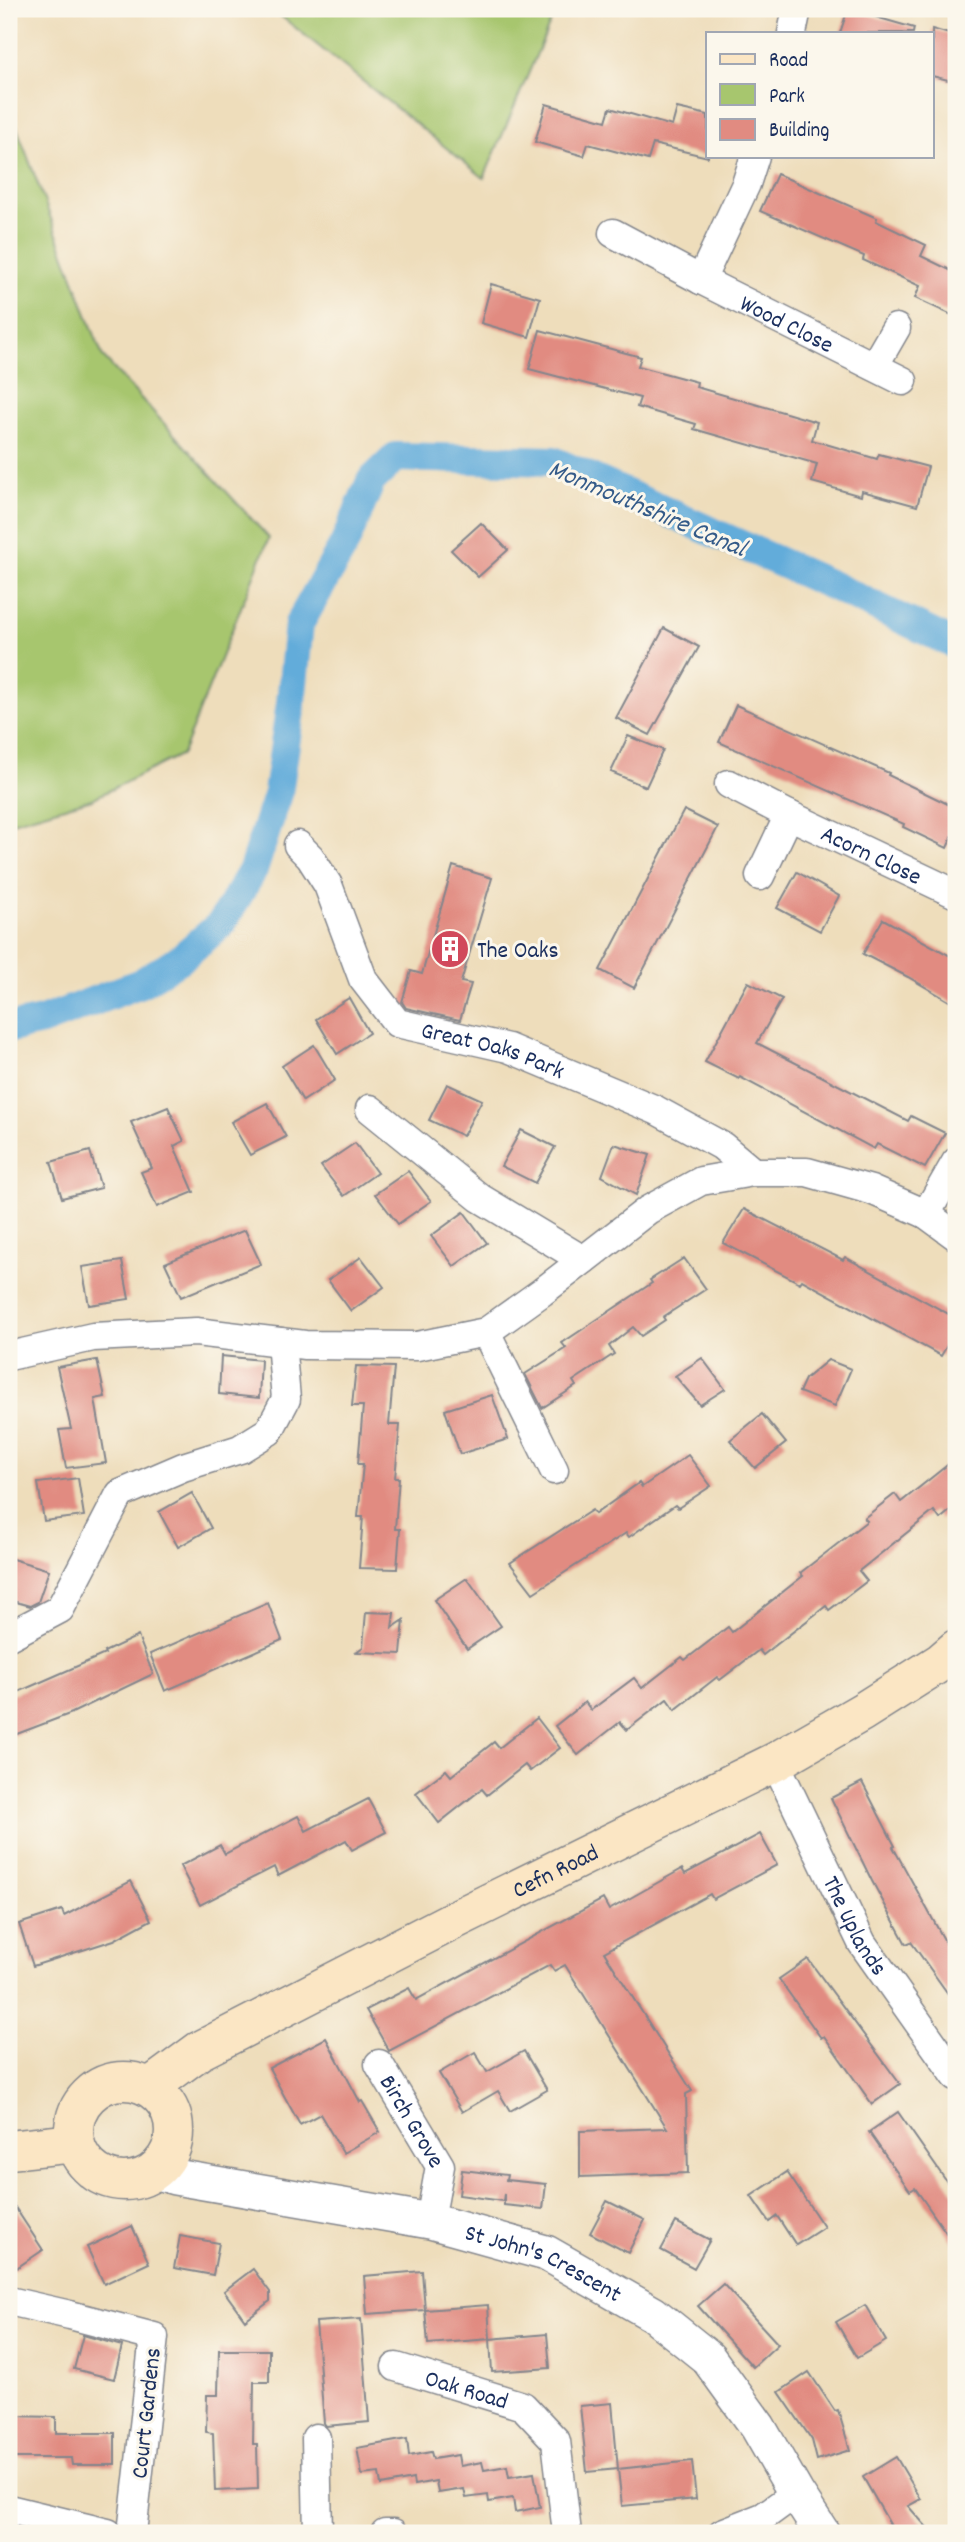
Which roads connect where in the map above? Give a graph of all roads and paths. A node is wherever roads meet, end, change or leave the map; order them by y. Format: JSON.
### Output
{"nodes":[{"id":1,"x":797,"y":9,"type":"edge"},
{"id":2,"x":792,"y":32,"type":"edge"},
{"id":3,"x":754,"y":158,"type":"edge"},
{"id":4,"x":613,"y":233,"type":"dead end"},
{"id":5,"x":701,"y":280,"type":"junction"},
{"id":6,"x":896,"y":328,"type":"dead end"},
{"id":7,"x":874,"y":366,"type":"junction"},
{"id":8,"x":903,"y":381,"type":"dead end"},
{"id":9,"x":729,"y":783,"type":"dead end"},
{"id":10,"x":789,"y":815,"type":"junction"},
{"id":11,"x":304,"y":851,"type":"dead end"},
{"id":12,"x":760,"y":876,"type":"dead end"},
{"id":13,"x":956,"y":894,"type":"edge"},
{"id":14,"x":370,"y":1110,"type":"dead end"},
{"id":15,"x":956,"y":1162,"type":"edge"},
{"id":16,"x":753,"y":1172,"type":"junction"},
{"id":17,"x":926,"y":1214,"type":"junction"},
{"id":18,"x":956,"y":1236,"type":"edge"},
{"id":19,"x":583,"y":1260,"type":"junction"},
{"id":20,"x":486,"y":1332,"type":"junction"},
{"id":21,"x":281,"y":1342,"type":"junction"},
{"id":22,"x":9,"y":1356,"type":"edge"},
{"id":23,"x":554,"y":1470,"type":"dead end"},
{"id":24,"x":9,"y":1636,"type":"edge"},
{"id":25,"x":956,"y":1649,"type":"edge"},
{"id":26,"x":775,"y":1762,"type":"junction"},
{"id":27,"x":379,"y":2064,"type":"dead end"},
{"id":28,"x":956,"y":2076,"type":"edge"},
{"id":29,"x":150,"y":2087,"type":"junction"},
{"id":30,"x":75,"y":2143,"type":"junction"},
{"id":31,"x":9,"y":2150,"type":"edge"},
{"id":32,"x":155,"y":2171,"type":"junction"},
{"id":33,"x":430,"y":2221,"type":"junction"},
{"id":34,"x":9,"y":2301,"type":"edge"},
{"id":35,"x":396,"y":2367,"type":"dead end"},
{"id":36,"x":316,"y":2438,"type":"dead end"},
{"id":37,"x":796,"y":2493,"type":"junction"},
{"id":38,"x":9,"y":2509,"type":"edge"},
{"id":39,"x":76,"y":2530,"type":"edge"},
{"id":40,"x":108,"y":2533,"type":"edge"},
{"id":41,"x":132,"y":2533,"type":"edge"},
{"id":42,"x":318,"y":2533,"type":"edge"},
{"id":43,"x":385,"y":2533,"type":"edge"},
{"id":44,"x":393,"y":2533,"type":"edge"},
{"id":45,"x":568,"y":2533,"type":"edge"},
{"id":46,"x":722,"y":2533,"type":"edge"},
{"id":47,"x":822,"y":2533,"type":"edge"}],
"edges":[{"from":1,"to":2,"type":"street"},
{"from":3,"to":5,"type":"street"},
{"from":4,"to":5,"type":"street","name":"Wood Close"},
{"from":5,"to":7,"type":"street","name":"Wood Close"},
{"from":6,"to":7,"type":"street"},
{"from":7,"to":8,"type":"street","name":"Wood Close"},
{"from":9,"to":10,"type":"street","name":"Acorn Close"},
{"from":10,"to":12,"type":"street"},
{"from":10,"to":13,"type":"street","name":"Acorn Close"},
{"from":11,"to":16,"type":"street","name":"Great Oaks Park"},
{"from":14,"to":19,"type":"street"},
{"from":15,"to":17,"type":"street"},
{"from":16,"to":17,"type":"street"},
{"from":16,"to":19,"type":"street"},
{"from":17,"to":18,"type":"street"},
{"from":19,"to":20,"type":"street"},
{"from":20,"to":21,"type":"street"},
{"from":20,"to":23,"type":"street"},
{"from":21,"to":22,"type":"street"},
{"from":21,"to":24,"type":"street"},
{"from":25,"to":26,"type":"main road","name":"Cefn Road"},
{"from":26,"to":28,"type":"street","name":"The Uplands"},
{"from":26,"to":29,"type":"main road","name":"Cefn Road"},
{"from":27,"to":33,"type":"street","name":"Birch Grove"},
{"from":29,"to":30,"type":"main road"},
{"from":29,"to":32,"type":"main road"},
{"from":30,"to":31,"type":"main road"},
{"from":30,"to":32,"type":"main road"},
{"from":32,"to":33,"type":"street","name":"St John's Crescent"},
{"from":33,"to":37,"type":"street","name":"St John's Crescent"},
{"from":34,"to":41,"type":"street","name":"Court Gardens"},
{"from":35,"to":45,"type":"street","name":"Oak Road"},
{"from":36,"to":42,"type":"street"},
{"from":37,"to":46,"type":"street"},
{"from":37,"to":47,"type":"street","name":"St John's Crescent"},
{"from":38,"to":39,"type":"street"},
{"from":39,"to":40,"type":"street"},
{"from":43,"to":44,"type":"street"}]}
